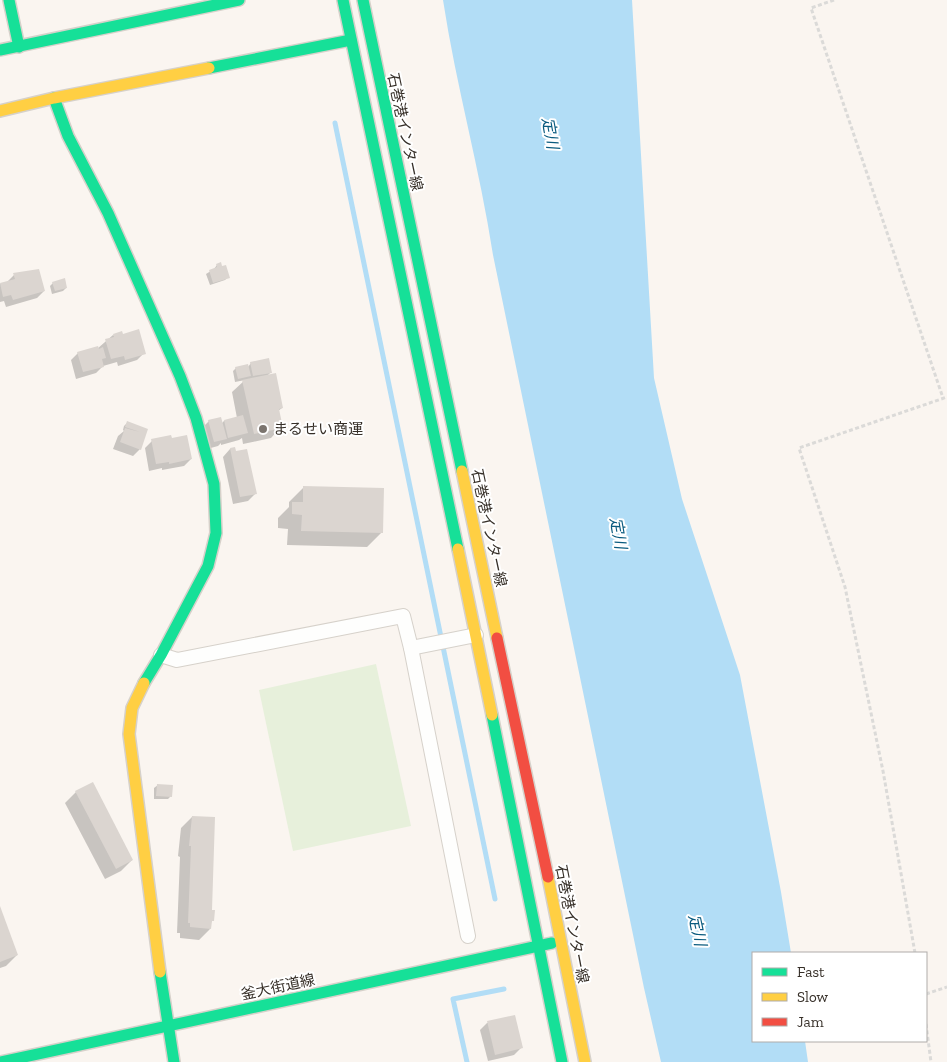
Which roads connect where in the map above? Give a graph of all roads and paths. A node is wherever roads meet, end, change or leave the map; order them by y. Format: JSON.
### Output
{"nodes":[{"id":1,"x":8,"y":0,"type":"edge"},
{"id":2,"x":240,"y":0,"type":"edge"},
{"id":3,"x":343,"y":0,"type":"edge"},
{"id":4,"x":363,"y":0,"type":"edge"},
{"id":5,"x":834,"y":0,"type":"edge"},
{"id":6,"x":351,"y":40,"type":"junction"},
{"id":7,"x":19,"y":47,"type":"junction"},
{"id":8,"x":0,"y":50,"type":"edge"},
{"id":9,"x":54,"y":98,"type":"junction"},
{"id":10,"x":0,"y":111,"type":"edge"},
{"id":11,"x":945,"y":397,"type":"edge"},
{"id":12,"x":476,"y":635,"type":"junction"},
{"id":13,"x":411,"y":648,"type":"junction"},
{"id":14,"x":161,"y":655,"type":"junction"},
{"id":15,"x":468,"y":936,"type":"dead end"},
{"id":16,"x":562,"y":940,"type":"junction"},
{"id":17,"x":540,"y":946,"type":"junction"},
{"id":18,"x":915,"y":952,"type":"edge"},
{"id":19,"x":947,"y":986,"type":"edge"},
{"id":20,"x":927,"y":994,"type":"edge"},
{"id":21,"x":167,"y":1026,"type":"junction"},
{"id":22,"x":927,"y":1032,"type":"edge"},
{"id":23,"x":1,"y":1062,"type":"edge"},
{"id":24,"x":174,"y":1062,"type":"edge"},
{"id":25,"x":562,"y":1062,"type":"edge"},
{"id":26,"x":585,"y":1062,"type":"edge"},
{"id":27,"x":931,"y":1062,"type":"edge"}],
"edges":[{"from":1,"to":7,"type":"main road"},
{"from":2,"to":7,"type":"main road"},
{"from":3,"to":6,"type":"main road"},
{"from":4,"to":16,"type":"main road","name":"石巻港インター線"},
{"from":5,"to":11,"type":"path"},
{"from":6,"to":9,"type":"main road"},
{"from":6,"to":12,"type":"main road"},
{"from":7,"to":8,"type":"main road"},
{"from":9,"to":10,"type":"main road"},
{"from":9,"to":14,"type":"main road"},
{"from":11,"to":18,"type":"path"},
{"from":12,"to":13,"type":"street"},
{"from":12,"to":17,"type":"main road"},
{"from":13,"to":14,"type":"street"},
{"from":13,"to":15,"type":"street"},
{"from":14,"to":21,"type":"main road"},
{"from":16,"to":17,"type":"main road","name":"釜大街道線"},
{"from":16,"to":26,"type":"main road","name":"石巻港インター線"},
{"from":17,"to":21,"type":"main road","name":"釜大街道線"},
{"from":17,"to":25,"type":"main road"},
{"from":19,"to":20,"type":"path"},
{"from":21,"to":23,"type":"main road","name":"釜大街道線"},
{"from":21,"to":24,"type":"main road"},
{"from":22,"to":27,"type":"path"}]}
